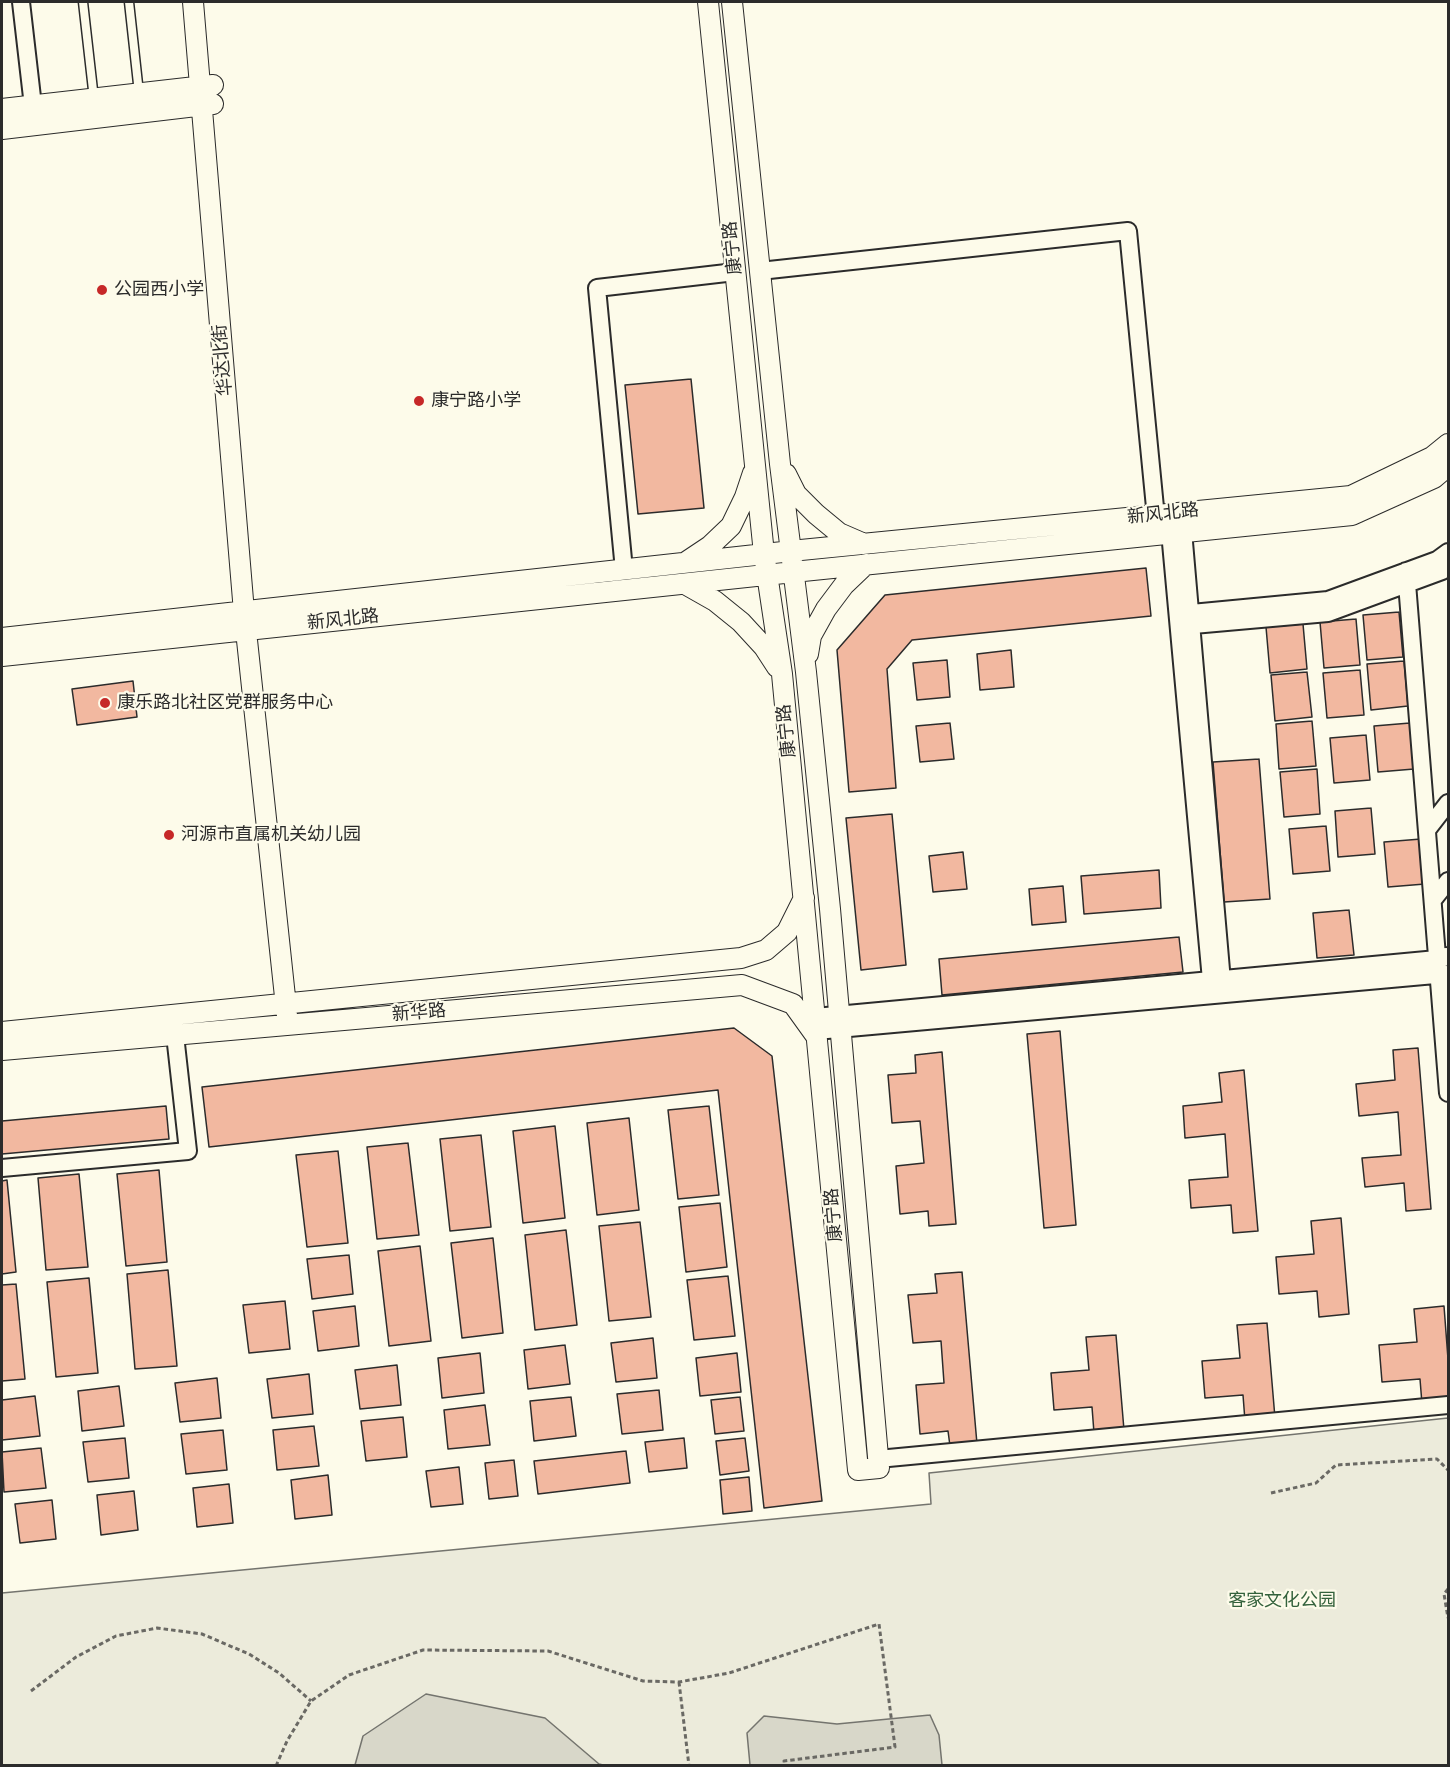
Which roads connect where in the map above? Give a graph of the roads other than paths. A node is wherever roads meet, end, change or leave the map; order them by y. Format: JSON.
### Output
{"nodes":[{"id":1,"x":21,"y":2,"type":"edge"},
{"id":2,"x":83,"y":2,"type":"edge"},
{"id":3,"x":129,"y":2,"type":"edge"},
{"id":4,"x":193,"y":2,"type":"edge"},
{"id":5,"x":206,"y":2,"type":"edge"},
{"id":6,"x":708,"y":2,"type":"edge"},
{"id":7,"x":732,"y":2,"type":"edge"},
{"id":8,"x":139,"y":93,"type":"junction"},
{"id":9,"x":208,"y":95,"type":"junction"},
{"id":10,"x":94,"y":99,"type":"junction"},
{"id":11,"x":33,"y":106,"type":"junction"},
{"id":12,"x":2,"y":109,"type":"edge"},
{"id":13,"x":2,"y":129,"type":"edge"},
{"id":14,"x":760,"y":271,"type":"junction"},
{"id":15,"x":735,"y":272,"type":"junction"},
{"id":16,"x":1449,"y":444,"type":"edge"},
{"id":17,"x":780,"y":464,"type":"junction"},
{"id":18,"x":755,"y":465,"type":"junction"},
{"id":19,"x":1449,"y":466,"type":"edge"},
{"id":20,"x":1169,"y":524,"type":"junction"},
{"id":21,"x":865,"y":544,"type":"junction"},
{"id":22,"x":791,"y":551,"type":"junction"},
{"id":23,"x":1449,"y":552,"type":"edge"},
{"id":24,"x":765,"y":554,"type":"junction"},
{"id":25,"x":684,"y":563,"type":"junction"},
{"id":26,"x":866,"y":564,"type":"junction"},
{"id":27,"x":1449,"y":566,"type":"edge"},
{"id":28,"x":624,"y":570,"type":"junction"},
{"id":29,"x":793,"y":572,"type":"junction"},
{"id":30,"x":768,"y":575,"type":"junction"},
{"id":31,"x":1410,"y":577,"type":"junction"},
{"id":32,"x":685,"y":584,"type":"junction"},
{"id":33,"x":1184,"y":619,"type":"junction"},
{"id":34,"x":251,"y":620,"type":"junction"},
{"id":35,"x":2,"y":639,"type":"edge"},
{"id":36,"x":2,"y":656,"type":"edge"},
{"id":37,"x":806,"y":672,"type":"junction"},
{"id":38,"x":782,"y":674,"type":"junction"},
{"id":39,"x":1449,"y":803,"type":"edge"},
{"id":40,"x":1430,"y":826,"type":"junction"},
{"id":41,"x":1440,"y":891,"type":"edge"},
{"id":42,"x":804,"y":898,"type":"junction"},
{"id":43,"x":1443,"y":963,"type":"edge"},
{"id":44,"x":1217,"y":987,"type":"junction"},
{"id":45,"x":291,"y":1003,"type":"junction"},
{"id":46,"x":1449,"y":1010,"type":"edge"},
{"id":47,"x":840,"y":1022,"type":"junction"},
{"id":48,"x":293,"y":1024,"type":"junction"},
{"id":49,"x":816,"y":1028,"type":"junction"},
{"id":50,"x":2,"y":1032,"type":"edge"},
{"id":51,"x":1446,"y":1033,"type":"edge"},
{"id":52,"x":175,"y":1035,"type":"junction"},
{"id":53,"x":2,"y":1050,"type":"edge"},
{"id":54,"x":1449,"y":1093,"type":"edge"},
{"id":55,"x":2,"y":1168,"type":"edge"},
{"id":56,"x":1449,"y":1405,"type":"edge"},
{"id":57,"x":1449,"y":1413,"type":"edge"},
{"id":58,"x":879,"y":1464,"type":"junction"}],
"edges":[{"from":1,"to":11,"type":"street"},
{"from":2,"to":10,"type":"lane"},
{"from":3,"to":8,"type":"lane"},
{"from":4,"to":9,"type":"street","name":"华达北街"},
{"from":5,"to":9,"type":"street","name":"华达北街"},
{"from":6,"to":15,"type":"street","name":"康宁路"},
{"from":7,"to":14,"type":"street","name":"康宁路"},
{"from":8,"to":9,"type":"street"},
{"from":8,"to":10,"type":"street"},
{"from":9,"to":13,"type":"street"},
{"from":9,"to":34,"type":"street","name":"华达北街"},
{"from":10,"to":11,"type":"street"},
{"from":11,"to":12,"type":"street"},
{"from":14,"to":17,"type":"street","name":"康宁路"},
{"from":14,"to":20,"type":"street"},
{"from":15,"to":18,"type":"street","name":"康宁路"},
{"from":15,"to":28,"type":"street"},
{"from":16,"to":20,"type":"street","name":"新风北路"},
{"from":17,"to":21,"type":"street","name":"新风北路"},
{"from":17,"to":22,"type":"street","name":"康宁路"},
{"from":18,"to":24,"type":"street","name":"康宁路"},
{"from":18,"to":25,"type":"street","name":"新风北路"},
{"from":19,"to":20,"type":"street","name":"新风北路"},
{"from":20,"to":21,"type":"street","name":"新风北路"},
{"from":20,"to":26,"type":"street","name":"新风北路"},
{"from":20,"to":33,"type":"street"},
{"from":21,"to":22,"type":"street","name":"新风北路"},
{"from":22,"to":24,"type":"street","name":"新风北路"},
{"from":22,"to":29,"type":"street","name":"康宁路"},
{"from":23,"to":31,"type":"street"},
{"from":24,"to":25,"type":"street","name":"新风北路"},
{"from":24,"to":30,"type":"street","name":"康宁路"},
{"from":25,"to":28,"type":"street","name":"新风北路"},
{"from":26,"to":29,"type":"street","name":"新风北路"},
{"from":26,"to":37,"type":"street"},
{"from":27,"to":31,"type":"street"},
{"from":28,"to":34,"type":"street","name":"新风北路"},
{"from":29,"to":30,"type":"street","name":"新风北路"},
{"from":29,"to":37,"type":"street","name":"康宁路"},
{"from":30,"to":32,"type":"street","name":"新风北路"},
{"from":30,"to":38,"type":"street","name":"康宁路"},
{"from":31,"to":33,"type":"street"},
{"from":31,"to":40,"type":"street"},
{"from":32,"to":34,"type":"street","name":"新风北路"},
{"from":32,"to":38,"type":"street"},
{"from":33,"to":44,"type":"street"},
{"from":34,"to":35,"type":"street","name":"新风北路"},
{"from":34,"to":36,"type":"street","name":"新风北路"},
{"from":34,"to":45,"type":"street","name":"华达北街"},
{"from":37,"to":47,"type":"street","name":"康宁路"},
{"from":38,"to":42,"type":"street","name":"康宁路"},
{"from":39,"to":40,"type":"street"},
{"from":40,"to":41,"type":"street"},
{"from":41,"to":43,"type":"street"},
{"from":42,"to":45,"type":"street","name":"新华路"},
{"from":42,"to":49,"type":"street","name":"康宁路"},
{"from":43,"to":44,"type":"street"},
{"from":43,"to":46,"type":"street"},
{"from":43,"to":51,"type":"street"},
{"from":44,"to":47,"type":"street"},
{"from":45,"to":48,"type":"street","name":"华达北街"},
{"from":45,"to":50,"type":"street","name":"新华路"},
{"from":47,"to":49,"type":"street"},
{"from":47,"to":58,"type":"street","name":"康宁路"},
{"from":48,"to":49,"type":"street","name":"新华路"},
{"from":48,"to":52,"type":"street","name":"新华路"},
{"from":49,"to":58,"type":"street","name":"康宁路"},
{"from":51,"to":54,"type":"street"},
{"from":52,"to":53,"type":"street","name":"新华路"},
{"from":52,"to":55,"type":"street"},
{"from":56,"to":58,"type":"street"},
{"from":57,"to":58,"type":"street"}]}
